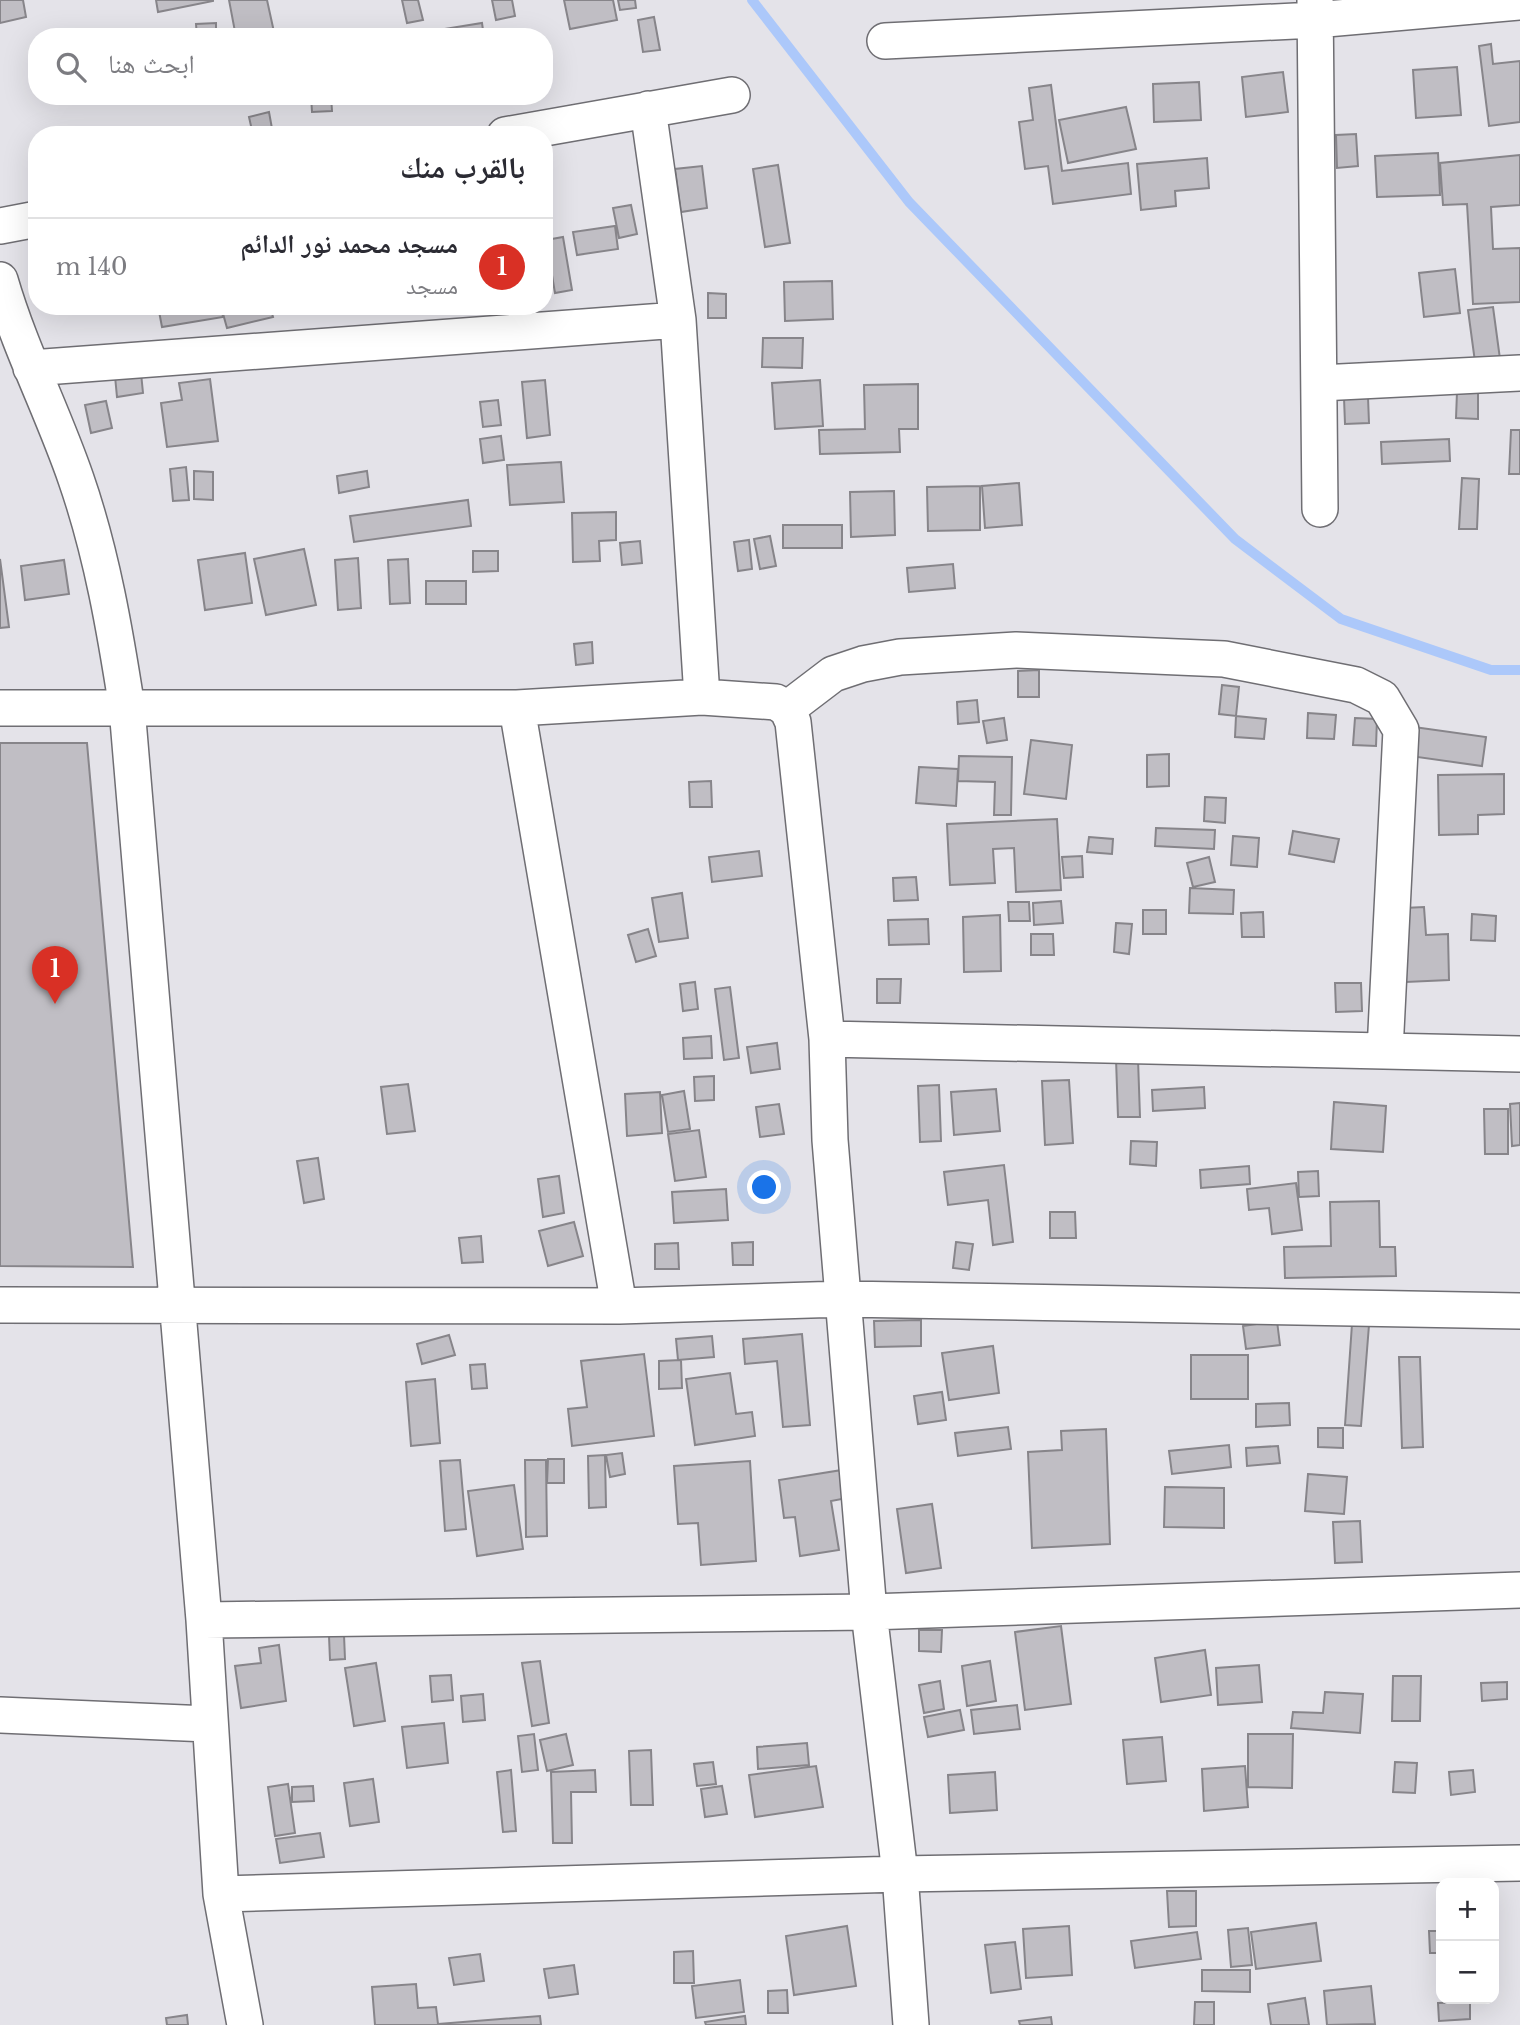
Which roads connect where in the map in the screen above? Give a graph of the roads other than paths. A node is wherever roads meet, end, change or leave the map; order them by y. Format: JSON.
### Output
{"nodes":[{"id":1,"x":1520,"y":2,"type":"edge"},
{"id":2,"x":1315,"y":10,"type":"edge"},
{"id":3,"x":884,"y":41,"type":"dead end"},
{"id":4,"x":732,"y":95,"type":"dead end"},
{"id":5,"x":648,"y":109,"type":"junction"},
{"id":6,"x":553,"y":126,"type":"edge"},
{"id":7,"x":28,"y":221,"type":"edge"},
{"id":8,"x":0,"y":226,"type":"edge"},
{"id":9,"x":0,"y":280,"type":"edge"},
{"id":10,"x":678,"y":320,"type":"junction"},
{"id":11,"x":31,"y":369,"type":"junction"},
{"id":12,"x":1520,"y":373,"type":"edge"},
{"id":13,"x":1320,"y":383,"type":"junction"},
{"id":14,"x":1320,"y":509,"type":"dead end"},
{"id":15,"x":702,"y":697,"type":"junction"},
{"id":16,"x":517,"y":708,"type":"junction"},
{"id":17,"x":0,"y":709,"type":"edge"},
{"id":18,"x":127,"y":709,"type":"junction"},
{"id":19,"x":787,"y":709,"type":"junction"},
{"id":20,"x":827,"y":1039,"type":"junction"},
{"id":21,"x":1385,"y":1051,"type":"junction"},
{"id":22,"x":1520,"y":1054,"type":"edge"},
{"id":23,"x":843,"y":1299,"type":"junction"},
{"id":24,"x":0,"y":1305,"type":"edge"},
{"id":25,"x":620,"y":1306,"type":"junction"},
{"id":26,"x":178,"y":1307,"type":"junction"},
{"id":27,"x":1520,"y":1311,"type":"edge"},
{"id":28,"x":1520,"y":1590,"type":"edge"},
{"id":29,"x":869,"y":1612,"type":"junction"},
{"id":30,"x":204,"y":1620,"type":"junction"},
{"id":31,"x":0,"y":1715,"type":"edge"},
{"id":32,"x":208,"y":1724,"type":"junction"},
{"id":33,"x":1520,"y":1863,"type":"edge"},
{"id":34,"x":900,"y":1874,"type":"junction"},
{"id":35,"x":221,"y":1894,"type":"junction"},
{"id":36,"x":245,"y":2025,"type":"edge"},
{"id":37,"x":911,"y":2025,"type":"edge"}],
"edges":[{"from":1,"to":2,"type":"street"},
{"from":2,"to":3,"type":"street"},
{"from":2,"to":13,"type":"street"},
{"from":4,"to":5,"type":"street"},
{"from":5,"to":6,"type":"street"},
{"from":5,"to":10,"type":"street"},
{"from":7,"to":8,"type":"street"},
{"from":9,"to":11,"type":"street"},
{"from":10,"to":11,"type":"street"},
{"from":10,"to":15,"type":"street"},
{"from":11,"to":18,"type":"street"},
{"from":12,"to":13,"type":"street"},
{"from":13,"to":14,"type":"street"},
{"from":15,"to":16,"type":"street"},
{"from":15,"to":19,"type":"street"},
{"from":16,"to":18,"type":"street"},
{"from":16,"to":25,"type":"street"},
{"from":17,"to":18,"type":"street"},
{"from":18,"to":26,"type":"street"},
{"from":19,"to":20,"type":"street"},
{"from":19,"to":21,"type":"street"},
{"from":20,"to":21,"type":"street"},
{"from":20,"to":23,"type":"street"},
{"from":21,"to":22,"type":"street"},
{"from":23,"to":25,"type":"street"},
{"from":23,"to":27,"type":"street"},
{"from":23,"to":29,"type":"street"},
{"from":24,"to":26,"type":"street"},
{"from":25,"to":26,"type":"street"},
{"from":26,"to":30,"type":"street"},
{"from":28,"to":29,"type":"street"},
{"from":29,"to":30,"type":"street"},
{"from":29,"to":34,"type":"street"},
{"from":30,"to":32,"type":"street"},
{"from":31,"to":32,"type":"street"},
{"from":32,"to":35,"type":"street"},
{"from":33,"to":34,"type":"street"},
{"from":34,"to":35,"type":"street"},
{"from":34,"to":37,"type":"street"},
{"from":35,"to":36,"type":"street"}]}
